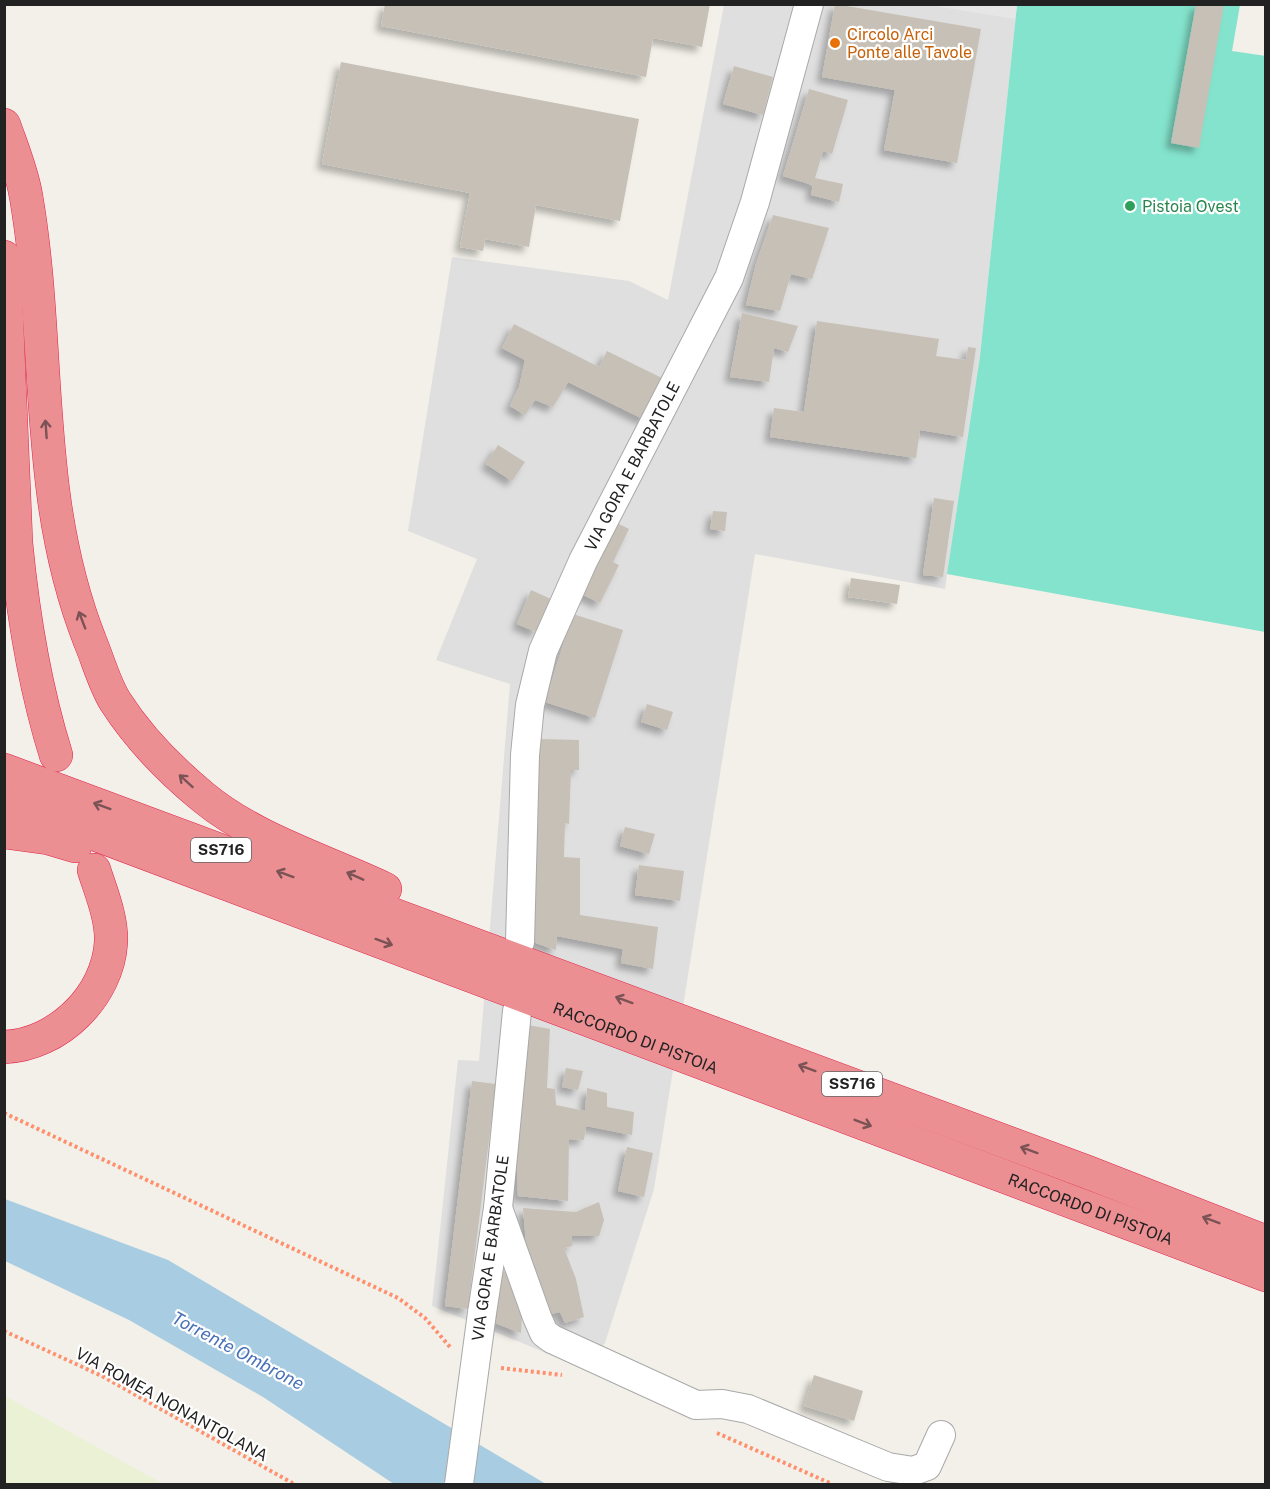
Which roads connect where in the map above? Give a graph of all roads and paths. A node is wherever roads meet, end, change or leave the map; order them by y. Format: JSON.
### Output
{"nodes":[{"id":1,"x":809,"y":4,"type":"edge"},
{"id":2,"x":4,"y":125,"type":"edge"},
{"id":3,"x":4,"y":257,"type":"edge"},
{"id":4,"x":56,"y":755,"type":"dead end"},
{"id":5,"x":4,"y":770,"type":"edge"},
{"id":6,"x":4,"y":800,"type":"edge"},
{"id":7,"x":4,"y":832,"type":"edge"},
{"id":8,"x":94,"y":870,"type":"dead end"},
{"id":9,"x":211,"y":877,"type":"junction"},
{"id":10,"x":438,"y":930,"type":"junction"},
{"id":11,"x":520,"y":942,"type":"dead end"},
{"id":12,"x":517,"y":1011,"type":"dead end"},
{"id":13,"x":4,"y":1047,"type":"edge"},
{"id":14,"x":4,"y":1113,"type":"edge"},
{"id":15,"x":498,"y":1208,"type":"junction"},
{"id":16,"x":1266,"y":1242,"type":"edge"},
{"id":17,"x":1266,"y":1275,"type":"edge"},
{"id":18,"x":4,"y":1331,"type":"edge"},
{"id":19,"x":457,"y":1352,"type":"dead end"},
{"id":20,"x":497,"y":1367,"type":"dead end"},
{"id":21,"x":573,"y":1376,"type":"dead end"},
{"id":22,"x":715,"y":1432,"type":"dead end"},
{"id":23,"x":941,"y":1435,"type":"dead end"},
{"id":24,"x":294,"y":1485,"type":"edge"},
{"id":25,"x":459,"y":1485,"type":"edge"},
{"id":26,"x":832,"y":1485,"type":"edge"}],
"edges":[{"from":1,"to":11,"type":"street","name":"VIA GORA E BARBATOLE"},
{"from":10,"to":2,"type":"highway","one_way":true},
{"from":3,"to":4,"type":"highway"},
{"from":10,"to":5,"type":"highway","name":"RACCORDO DI PISTOIA","number":"SS716","one_way":true},
{"from":6,"to":9,"type":"highway","name":"RACCORDO DI PISTOIA","number":"SS716"},
{"from":7,"to":9,"type":"highway"},
{"from":8,"to":13,"type":"highway"},
{"from":9,"to":17,"type":"highway","name":"RACCORDO DI PISTOIA","number":"SS716","one_way":true},
{"from":16,"to":10,"type":"highway","name":"RACCORDO DI PISTOIA","number":"SS716","one_way":true},
{"from":12,"to":15,"type":"street","name":"VIA GORA E BARBATOLE"},
{"from":14,"to":19,"type":"path"},
{"from":15,"to":23,"type":"street"},
{"from":15,"to":25,"type":"street","name":"VIA GORA E BARBATOLE","bridge":true},
{"from":18,"to":24,"type":"path","name":"VIA ROMEA NONANTOLANA"},
{"from":20,"to":21,"type":"path"},
{"from":22,"to":26,"type":"path"}]}
